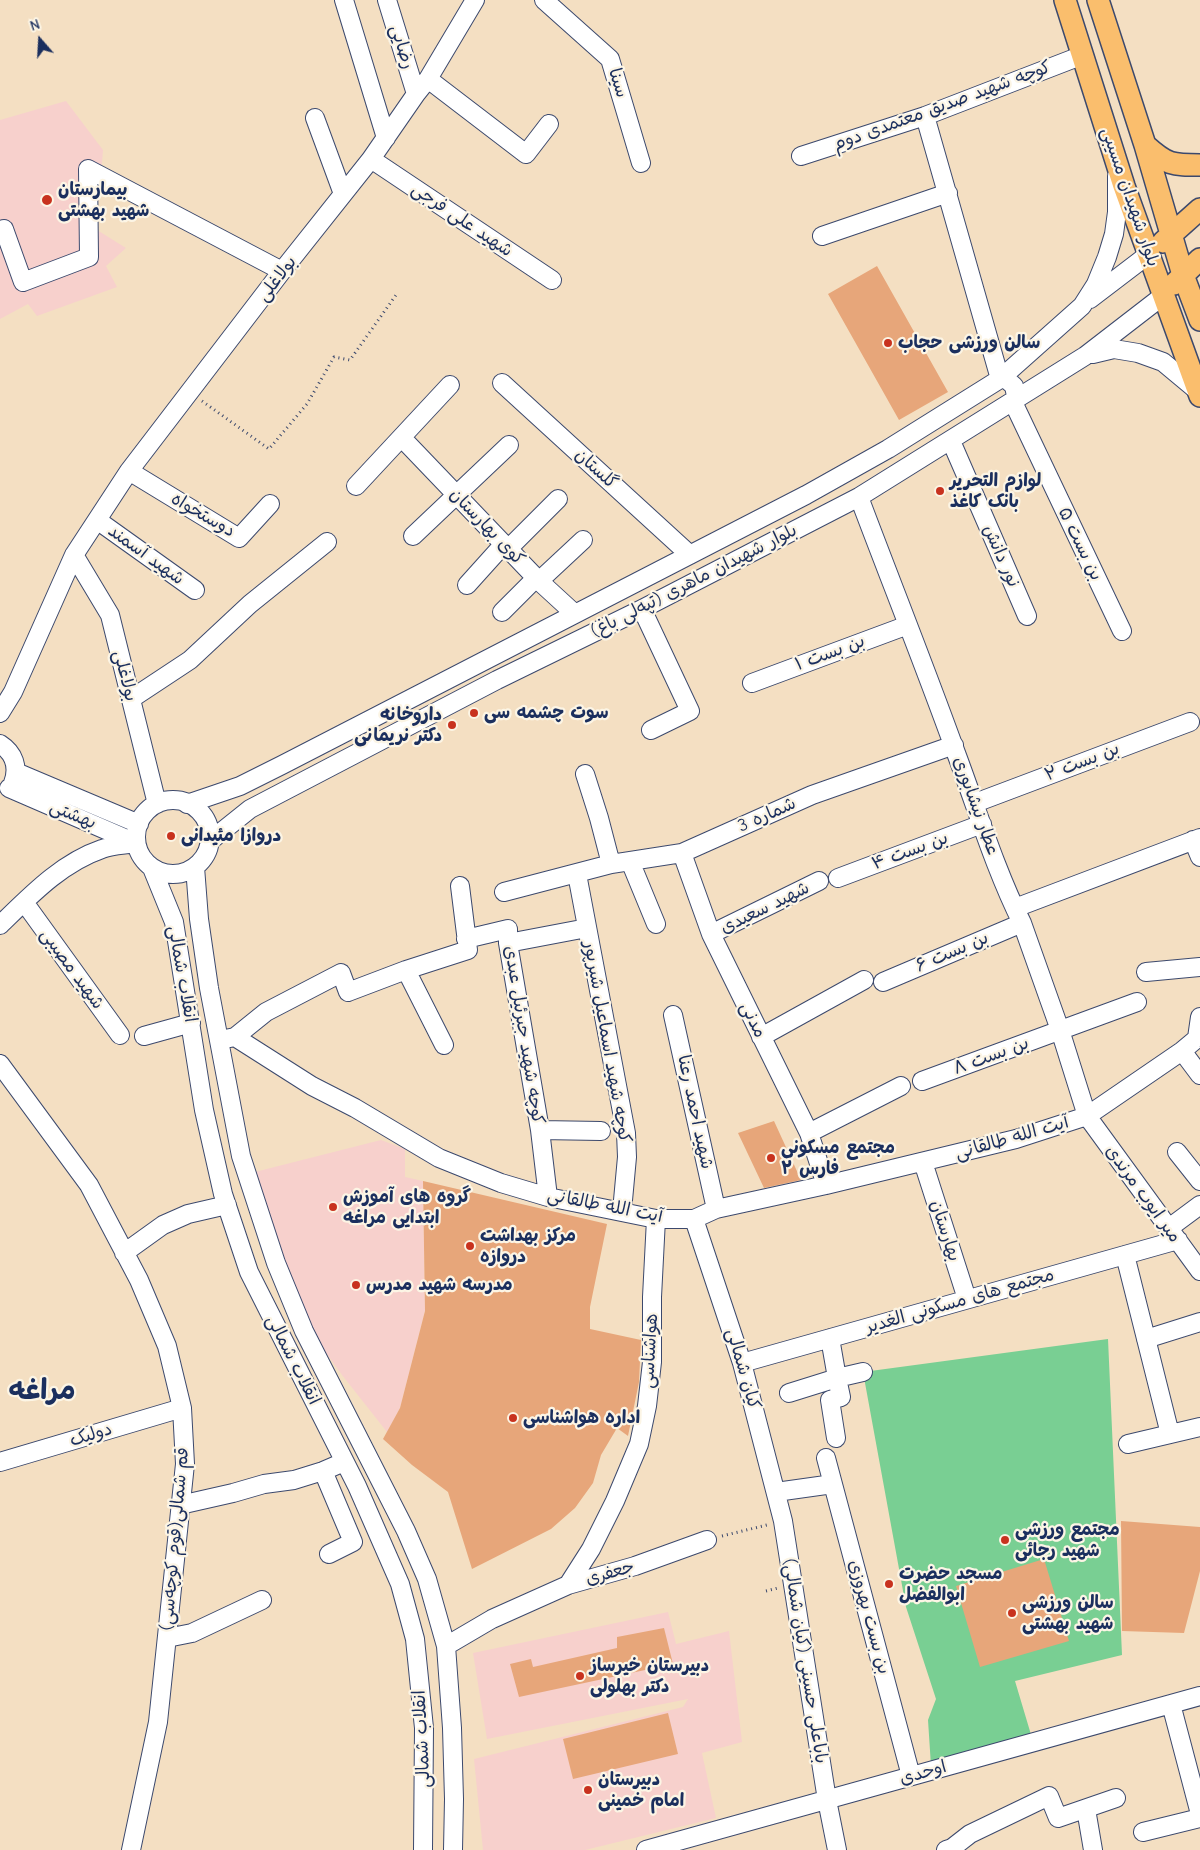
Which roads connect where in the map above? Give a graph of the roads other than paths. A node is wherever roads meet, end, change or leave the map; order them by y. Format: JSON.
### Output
{"nodes":[{"id":1,"x":344,"y":0,"type":"edge"},
{"id":2,"x":387,"y":0,"type":"edge"},
{"id":3,"x":475,"y":0,"type":"edge"},
{"id":4,"x":544,"y":0,"type":"edge"},
{"id":5,"x":1065,"y":0,"type":"edge"},
{"id":6,"x":1098,"y":0,"type":"edge"},
{"id":7,"x":1083,"y":55,"type":"junction"},
{"id":8,"x":428,"y":79,"type":"junction"},
{"id":9,"x":416,"y":94,"type":"junction"},
{"id":10,"x":925,"y":116,"type":"junction"},
{"id":11,"x":315,"y":118,"type":"dead end"},
{"id":12,"x":1137,"y":119,"type":"junction"},
{"id":13,"x":549,"y":124,"type":"dead end"},
{"id":14,"x":1107,"y":131,"type":"junction"},
{"id":15,"x":386,"y":138,"type":"junction"},
{"id":16,"x":1145,"y":145,"type":"junction"},
{"id":17,"x":801,"y":156,"type":"dead end"},
{"id":18,"x":371,"y":159,"type":"junction"},
{"id":19,"x":641,"y":163,"type":"dead end"},
{"id":20,"x":1200,"y":165,"type":"edge"},
{"id":21,"x":1117,"y":166,"type":"junction"},
{"id":22,"x":948,"y":193,"type":"junction"},
{"id":23,"x":343,"y":194,"type":"junction"},
{"id":24,"x":1200,"y":209,"type":"edge"},
{"id":25,"x":0,"y":230,"type":"edge"},
{"id":26,"x":1171,"y":235,"type":"junction"},
{"id":27,"x":822,"y":236,"type":"dead end"},
{"id":28,"x":1149,"y":254,"type":"junction"},
{"id":29,"x":1200,"y":259,"type":"edge"},
{"id":30,"x":282,"y":271,"type":"junction"},
{"id":31,"x":1183,"y":276,"type":"junction"},
{"id":32,"x":552,"y":280,"type":"dead end"},
{"id":33,"x":1164,"y":296,"type":"junction"},
{"id":34,"x":1082,"y":306,"type":"junction"},
{"id":35,"x":1200,"y":320,"type":"edge"},
{"id":36,"x":1085,"y":356,"type":"junction"},
{"id":37,"x":1196,"y":365,"type":"edge"},
{"id":38,"x":1000,"y":379,"type":"junction"},
{"id":39,"x":502,"y":383,"type":"dead end"},
{"id":40,"x":450,"y":385,"type":"dead end"},
{"id":41,"x":1199,"y":394,"type":"edge"},
{"id":42,"x":1013,"y":402,"type":"junction"},
{"id":43,"x":402,"y":438,"type":"junction"},
{"id":44,"x":951,"y":441,"type":"junction"},
{"id":45,"x":509,"y":445,"type":"dead end"},
{"id":46,"x":129,"y":471,"type":"junction"},
{"id":47,"x":356,"y":486,"type":"dead end"},
{"id":48,"x":455,"y":494,"type":"junction"},
{"id":49,"x":859,"y":497,"type":"junction"},
{"id":50,"x":558,"y":499,"type":"dead end"},
{"id":51,"x":270,"y":504,"type":"dead end"},
{"id":52,"x":97,"y":520,"type":"junction"},
{"id":53,"x":413,"y":536,"type":"dead end"},
{"id":54,"x":583,"y":540,"type":"dead end"},
{"id":55,"x":327,"y":542,"type":"dead end"},
{"id":56,"x":506,"y":547,"type":"junction"},
{"id":57,"x":74,"y":555,"type":"junction"},
{"id":58,"x":690,"y":555,"type":"junction"},
{"id":59,"x":537,"y":579,"type":"junction"},
{"id":60,"x":467,"y":585,"type":"dead end"},
{"id":61,"x":194,"y":590,"type":"dead end"},
{"id":62,"x":642,"y":609,"type":"junction"},
{"id":63,"x":502,"y":612,"type":"dead end"},
{"id":64,"x":575,"y":614,"type":"junction"},
{"id":65,"x":1027,"y":616,"type":"dead end"},
{"id":66,"x":908,"y":624,"type":"junction"},
{"id":67,"x":1122,"y":631,"type":"dead end"},
{"id":68,"x":752,"y":683,"type":"dead end"},
{"id":69,"x":131,"y":699,"type":"junction"},
{"id":70,"x":0,"y":713,"type":"edge"},
{"id":71,"x":1190,"y":722,"type":"dead end"},
{"id":72,"x":652,"y":730,"type":"dead end"},
{"id":73,"x":0,"y":744,"type":"edge"},
{"id":74,"x":954,"y":745,"type":"junction"},
{"id":75,"x":16,"y":772,"type":"junction"},
{"id":76,"x":585,"y":774,"type":"dead end"},
{"id":77,"x":5,"y":791,"type":"edge"},
{"id":78,"x":975,"y":803,"type":"junction"},
{"id":79,"x":157,"y":804,"type":"junction"},
{"id":80,"x":187,"y":804,"type":"junction"},
{"id":81,"x":138,"y":824,"type":"junction"},
{"id":82,"x":982,"y":824,"type":"junction"},
{"id":83,"x":1197,"y":839,"type":"edge"},
{"id":84,"x":210,"y":841,"type":"junction"},
{"id":85,"x":136,"y":843,"type":"junction"},
{"id":86,"x":682,"y":853,"type":"junction"},
{"id":87,"x":1200,"y":857,"type":"edge"},
{"id":88,"x":630,"y":861,"type":"junction"},
{"id":89,"x":611,"y":864,"type":"junction"},
{"id":90,"x":195,"y":867,"type":"junction"},
{"id":91,"x":152,"y":868,"type":"junction"},
{"id":92,"x":577,"y":874,"type":"junction"},
{"id":93,"x":838,"y":878,"type":"dead end"},
{"id":94,"x":818,"y":881,"type":"dead end"},
{"id":95,"x":460,"y":886,"type":"dead end"},
{"id":96,"x":504,"y":892,"type":"dead end"},
{"id":97,"x":24,"y":902,"type":"junction"},
{"id":98,"x":1018,"y":916,"type":"junction"},
{"id":99,"x":656,"y":924,"type":"dead end"},
{"id":100,"x":0,"y":926,"type":"edge"},
{"id":101,"x":587,"y":928,"type":"junction"},
{"id":102,"x":711,"y":934,"type":"junction"},
{"id":103,"x":466,"y":939,"type":"junction"},
{"id":104,"x":508,"y":943,"type":"junction"},
{"id":105,"x":1200,"y":967,"type":"edge"},
{"id":106,"x":406,"y":970,"type":"junction"},
{"id":107,"x":1146,"y":972,"type":"dead end"},
{"id":108,"x":864,"y":980,"type":"dead end"},
{"id":109,"x":883,"y":982,"type":"dead end"},
{"id":110,"x":1137,"y":1002,"type":"dead end"},
{"id":111,"x":673,"y":1015,"type":"dead end"},
{"id":112,"x":1200,"y":1017,"type":"edge"},
{"id":113,"x":191,"y":1023,"type":"junction"},
{"id":114,"x":1060,"y":1030,"type":"junction"},
{"id":115,"x":120,"y":1035,"type":"dead end"},
{"id":116,"x":144,"y":1036,"type":"dead end"},
{"id":117,"x":761,"y":1036,"type":"junction"},
{"id":118,"x":1199,"y":1037,"type":"edge"},
{"id":119,"x":228,"y":1039,"type":"junction"},
{"id":120,"x":444,"y":1045,"type":"dead end"},
{"id":121,"x":1182,"y":1051,"type":"junction"},
{"id":122,"x":0,"y":1064,"type":"edge"},
{"id":123,"x":1200,"y":1075,"type":"edge"},
{"id":124,"x":922,"y":1082,"type":"dead end"},
{"id":125,"x":901,"y":1086,"type":"dead end"},
{"id":126,"x":1087,"y":1116,"type":"junction"},
{"id":127,"x":540,"y":1130,"type":"junction"},
{"id":128,"x":601,"y":1131,"type":"dead end"},
{"id":129,"x":809,"y":1133,"type":"junction"},
{"id":130,"x":1177,"y":1152,"type":"dead end"},
{"id":131,"x":923,"y":1162,"type":"junction"},
{"id":132,"x":1200,"y":1181,"type":"edge"},
{"id":133,"x":826,"y":1186,"type":"junction"},
{"id":134,"x":548,"y":1197,"type":"junction"},
{"id":135,"x":227,"y":1204,"type":"junction"},
{"id":136,"x":1200,"y":1205,"type":"edge"},
{"id":137,"x":716,"y":1209,"type":"junction"},
{"id":138,"x":622,"y":1212,"type":"junction"},
{"id":139,"x":656,"y":1219,"type":"junction"},
{"id":140,"x":694,"y":1219,"type":"junction"},
{"id":141,"x":1173,"y":1234,"type":"junction"},
{"id":142,"x":124,"y":1253,"type":"junction"},
{"id":143,"x":1125,"y":1255,"type":"junction"},
{"id":144,"x":1200,"y":1271,"type":"edge"},
{"id":145,"x":967,"y":1299,"type":"junction"},
{"id":146,"x":1200,"y":1322,"type":"edge"},
{"id":147,"x":830,"y":1338,"type":"junction"},
{"id":148,"x":1146,"y":1339,"type":"junction"},
{"id":149,"x":742,"y":1363,"type":"junction"},
{"id":150,"x":863,"y":1372,"type":"dead end"},
{"id":151,"x":837,"y":1378,"type":"junction"},
{"id":152,"x":789,"y":1393,"type":"dead end"},
{"id":153,"x":182,"y":1408,"type":"junction"},
{"id":154,"x":1200,"y":1427,"type":"edge"},
{"id":155,"x":1170,"y":1434,"type":"junction"},
{"id":156,"x":836,"y":1438,"type":"dead end"},
{"id":157,"x":1128,"y":1444,"type":"dead end"},
{"id":158,"x":826,"y":1458,"type":"dead end"},
{"id":159,"x":0,"y":1462,"type":"edge"},
{"id":160,"x":344,"y":1462,"type":"junction"},
{"id":161,"x":323,"y":1471,"type":"junction"},
{"id":162,"x":833,"y":1484,"type":"junction"},
{"id":163,"x":776,"y":1492,"type":"junction"},
{"id":164,"x":180,"y":1504,"type":"junction"},
{"id":165,"x":783,"y":1521,"type":"joint"},
{"id":166,"x":707,"y":1540,"type":"road end"},
{"id":167,"x":329,"y":1554,"type":"dead end"},
{"id":168,"x":568,"y":1585,"type":"junction"},
{"id":169,"x":262,"y":1600,"type":"dead end"},
{"id":170,"x":167,"y":1638,"type":"junction"},
{"id":171,"x":446,"y":1646,"type":"junction"},
{"id":172,"x":1200,"y":1695,"type":"edge"},
{"id":173,"x":1171,"y":1704,"type":"junction"},
{"id":174,"x":912,"y":1776,"type":"junction"},
{"id":175,"x":424,"y":1798,"type":"junction"},
{"id":176,"x":1116,"y":1798,"type":"dead end"},
{"id":177,"x":454,"y":1799,"type":"junction"},
{"id":178,"x":827,"y":1800,"type":"junction"},
{"id":179,"x":1086,"y":1809,"type":"junction"},
{"id":180,"x":1200,"y":1814,"type":"edge"},
{"id":181,"x":1200,"y":1818,"type":"edge"},
{"id":182,"x":1143,"y":1832,"type":"dead end"},
{"id":183,"x":130,"y":1850,"type":"edge"},
{"id":184,"x":423,"y":1850,"type":"edge"},
{"id":185,"x":453,"y":1850,"type":"edge"},
{"id":186,"x":646,"y":1850,"type":"edge"},
{"id":187,"x":837,"y":1850,"type":"edge"},
{"id":188,"x":946,"y":1850,"type":"edge"},
{"id":189,"x":1093,"y":1850,"type":"edge"}],
"edges":[{"from":1,"to":15,"type":"street"},
{"from":2,"to":9,"type":"street","name":"رضایی"},
{"from":3,"to":8,"type":"street","name":"بولاغلی"},
{"from":4,"to":19,"type":"street","name":"سینا"},
{"from":5,"to":7,"type":"main road","name":"بلوار شهیدان مسیبی"},
{"from":6,"to":12,"type":"main road","name":"بلوار شهیدان مسیبی"},
{"from":7,"to":10,"type":"street","name":"کوچه شهید صدیق معتمدی دوم"},
{"from":7,"to":14,"type":"main road","name":"بلوار شهیدان مسیبی"},
{"from":8,"to":9,"type":"street","name":"بولاغلی"},
{"from":8,"to":13,"type":"street"},
{"from":9,"to":15,"type":"street","name":"بولاغلی"},
{"from":10,"to":17,"type":"street","name":"کوچه شهید صدیق معتمدی دوم"},
{"from":10,"to":22,"type":"street"},
{"from":11,"to":23,"type":"street"},
{"from":12,"to":14,"type":"main road"},
{"from":12,"to":16,"type":"main road","name":"بلوار شهیدان مسیبی"},
{"from":14,"to":21,"type":"main road","name":"بلوار شهیدان مسیبی"},
{"from":15,"to":18,"type":"street","name":"بولاغلی"},
{"from":16,"to":20,"type":"main road"},
{"from":16,"to":26,"type":"main road","name":"بلوار شهیدان مسیبی"},
{"from":18,"to":23,"type":"street","name":"بولاغلی"},
{"from":18,"to":32,"type":"street","name":"شهید علی فرجی"},
{"from":21,"to":28,"type":"main road","name":"بلوار شهیدان مسیبی"},
{"from":21,"to":34,"type":"street","name":"بلوار شهیدان ماهری (تپه‌لی باغ)"},
{"from":22,"to":27,"type":"street"},
{"from":22,"to":38,"type":"street"},
{"from":23,"to":30,"type":"street","name":"بولاغلی"},
{"from":24,"to":26,"type":"main road"},
{"from":25,"to":30,"type":"street"},
{"from":26,"to":28,"type":"main road"},
{"from":26,"to":31,"type":"main road","name":"بلوار شهیدان مسیبی"},
{"from":28,"to":33,"type":"main road","name":"بلوار شهیدان مسیبی"},
{"from":28,"to":34,"type":"street","name":"بلوار شهیدان ماهری (تپه‌لی باغ)"},
{"from":29,"to":31,"type":"main road"},
{"from":30,"to":46,"type":"street","name":"بولاغلی"},
{"from":31,"to":33,"type":"main road"},
{"from":31,"to":35,"type":"main road","name":"بلوار شهیدان مسیبی"},
{"from":33,"to":36,"type":"street","name":"بلوار شهیدان ماهری (تپه‌لی باغ)"},
{"from":33,"to":37,"type":"main road","name":"بلوار شهیدان مسیبی"},
{"from":34,"to":38,"type":"street","name":"بلوار شهیدان ماهری (تپه‌لی باغ)"},
{"from":36,"to":41,"type":"street","name":"بلوار شهیدان مسیبی"},
{"from":36,"to":42,"type":"street","name":"بلوار شهیدان ماهری (تپه‌لی باغ)"},
{"from":37,"to":41,"type":"main road","name":"بلوار شهیدان مسیبی"},
{"from":38,"to":42,"type":"street","name":"بن بست ۵"},
{"from":38,"to":58,"type":"street","name":"بلوار شهیدان ماهری (تپه‌لی باغ)"},
{"from":39,"to":58,"type":"street","name":"گلستان"},
{"from":40,"to":43,"type":"street"},
{"from":42,"to":44,"type":"street","name":"بلوار شهیدان ماهری (تپه‌لی باغ)"},
{"from":42,"to":67,"type":"street","name":"بن بست ۵"},
{"from":43,"to":47,"type":"street"},
{"from":43,"to":48,"type":"street","name":"کوی بهارستان"},
{"from":44,"to":49,"type":"street","name":"بلوار شهیدان ماهری (تپه‌لی باغ)"},
{"from":44,"to":65,"type":"street","name":"نور دانش"},
{"from":45,"to":48,"type":"street"},
{"from":46,"to":51,"type":"street","name":"دوستخواه"},
{"from":46,"to":52,"type":"street","name":"بولاغلی"},
{"from":48,"to":53,"type":"street"},
{"from":48,"to":56,"type":"street","name":"کوی بهارستان"},
{"from":49,"to":62,"type":"street","name":"بلوار شهیدان ماهری (تپه‌لی باغ)"},
{"from":49,"to":66,"type":"street","name":"عطار نیشابوری"},
{"from":50,"to":56,"type":"street"},
{"from":52,"to":57,"type":"street","name":"بولاغلی"},
{"from":52,"to":61,"type":"street","name":"شهید آسمند"},
{"from":54,"to":59,"type":"street"},
{"from":55,"to":69,"type":"street"},
{"from":56,"to":59,"type":"street","name":"کوی بهارستان"},
{"from":56,"to":60,"type":"street"},
{"from":57,"to":69,"type":"street","name":"بولاغلی"},
{"from":57,"to":70,"type":"street","name":"بولاغلی"},
{"from":58,"to":64,"type":"street","name":"بلوار شهیدان ماهری (تپه‌لی باغ)"},
{"from":59,"to":63,"type":"street"},
{"from":59,"to":64,"type":"street","name":"کوی بهارستان"},
{"from":62,"to":72,"type":"street"},
{"from":62,"to":84,"type":"street","name":"بلوار شهیدان ماهری (تپه‌لی باغ)"},
{"from":64,"to":80,"type":"street","name":"بلوار شهیدان ماهری (تپه‌لی باغ)"},
{"from":66,"to":68,"type":"street","name":"بن بست ۱"},
{"from":66,"to":74,"type":"street","name":"عطار نیشابوری"},
{"from":69,"to":79,"type":"street","name":"بولاغلی"},
{"from":71,"to":78,"type":"street","name":"بن بست ۲"},
{"from":73,"to":75,"type":"street"},
{"from":74,"to":78,"type":"street","name":"عطار نیشابوری"},
{"from":74,"to":86,"type":"street","name":"شماره 3"},
{"from":75,"to":77,"type":"street"},
{"from":75,"to":81,"type":"street","name":"بهشتی"},
{"from":76,"to":89,"type":"street"},
{"from":77,"to":85,"type":"street","name":"بهشتی"},
{"from":78,"to":82,"type":"street","name":"عطار نیشابوری"},
{"from":79,"to":80,"type":"street"},
{"from":79,"to":81,"type":"street"},
{"from":80,"to":84,"type":"street"},
{"from":81,"to":85,"type":"street"},
{"from":82,"to":93,"type":"street","name":"بن بست ۴"},
{"from":82,"to":98,"type":"street","name":"عطار نیشابوری"},
{"from":83,"to":87,"type":"street"},
{"from":83,"to":98,"type":"street"},
{"from":84,"to":90,"type":"street"},
{"from":85,"to":91,"type":"street"},
{"from":85,"to":97,"type":"street"},
{"from":86,"to":88,"type":"street","name":"شماره 3"},
{"from":86,"to":102,"type":"street","name":"مدنی"},
{"from":88,"to":89,"type":"street","name":"شماره 3"},
{"from":88,"to":99,"type":"street"},
{"from":89,"to":92,"type":"street","name":"شماره 3"},
{"from":90,"to":91,"type":"street"},
{"from":90,"to":119,"type":"street","name":"انقلاب شمالی"},
{"from":91,"to":113,"type":"street","name":"انقلاب شمالی"},
{"from":92,"to":96,"type":"street","name":"شماره 3"},
{"from":92,"to":101,"type":"street","name":"کوچه شهید اسماعیل شیرپور"},
{"from":94,"to":102,"type":"street","name":"شهید سعیدی"},
{"from":95,"to":103,"type":"street"},
{"from":97,"to":100,"type":"street"},
{"from":97,"to":115,"type":"street","name":"شهید مصیبی"},
{"from":98,"to":109,"type":"street","name":"بن بست ۶"},
{"from":98,"to":114,"type":"street","name":"عطار نیشابوری"},
{"from":101,"to":104,"type":"street"},
{"from":101,"to":138,"type":"street","name":"کوچه شهید اسماعیل شیرپور"},
{"from":102,"to":117,"type":"street","name":"مدنی"},
{"from":103,"to":104,"type":"street","name":"کوچه شهید جبرئیل عبدی"},
{"from":103,"to":106,"type":"street"},
{"from":104,"to":127,"type":"street","name":"کوچه شهید جبرئیل عبدی"},
{"from":105,"to":107,"type":"street"},
{"from":106,"to":119,"type":"street"},
{"from":106,"to":120,"type":"street"},
{"from":108,"to":117,"type":"street"},
{"from":110,"to":114,"type":"street","name":"بن بست ۸"},
{"from":111,"to":137,"type":"street","name":"شهید احمد رعنا"},
{"from":112,"to":118,"type":"street"},
{"from":113,"to":116,"type":"street"},
{"from":113,"to":135,"type":"street","name":"انقلاب شمالی"},
{"from":114,"to":124,"type":"street","name":"بن بست ۸"},
{"from":114,"to":126,"type":"street","name":"عطار نیشابوری"},
{"from":117,"to":129,"type":"street","name":"مدنی"},
{"from":118,"to":121,"type":"street","name":"آیت الله طالقانی"},
{"from":119,"to":134,"type":"street","name":"آیت الله طالقانی"},
{"from":119,"to":171,"type":"street","name":"انقلاب شمالی"},
{"from":121,"to":123,"type":"street"},
{"from":121,"to":126,"type":"street","name":"آیت الله طالقانی"},
{"from":122,"to":142,"type":"street","name":"قم شمالی(قوم کوچه‌سی)"},
{"from":125,"to":129,"type":"street"},
{"from":126,"to":131,"type":"street","name":"آیت الله طالقانی"},
{"from":126,"to":141,"type":"street","name":"میر ایوب مرندی"},
{"from":127,"to":128,"type":"street"},
{"from":127,"to":134,"type":"street","name":"کوچه شهید جبرئیل عبدی"},
{"from":129,"to":133,"type":"street","name":"مدنی"},
{"from":130,"to":132,"type":"street"},
{"from":131,"to":133,"type":"street","name":"آیت الله طالقانی"},
{"from":131,"to":145,"type":"street","name":"بهارستان"},
{"from":133,"to":137,"type":"street","name":"آیت الله طالقانی"},
{"from":134,"to":138,"type":"street","name":"آیت الله طالقانی"},
{"from":135,"to":142,"type":"street"},
{"from":135,"to":160,"type":"street","name":"انقلاب شمالی"},
{"from":136,"to":141,"type":"street"},
{"from":137,"to":140,"type":"street","name":"آیت الله طالقانی"},
{"from":138,"to":139,"type":"street","name":"آیت الله طالقانی"},
{"from":139,"to":140,"type":"street","name":"آیت الله طالقانی"},
{"from":139,"to":168,"type":"street","name":"هواشناسی"},
{"from":140,"to":149,"type":"street","name":"کیان شمالی"},
{"from":141,"to":143,"type":"street","name":"مجتمع های مسکونی الغدیر"},
{"from":141,"to":144,"type":"street","name":"میر ایوب مرندی"},
{"from":142,"to":153,"type":"street","name":"قم شمالی(قوم کوچه‌سی)"},
{"from":143,"to":145,"type":"street","name":"مجتمع های مسکونی الغدیر"},
{"from":143,"to":148,"type":"street"},
{"from":145,"to":147,"type":"street","name":"مجتمع های مسکونی الغدیر"},
{"from":146,"to":148,"type":"street"},
{"from":147,"to":149,"type":"street","name":"مجتمع های مسکونی الغدیر"},
{"from":147,"to":151,"type":"street"},
{"from":148,"to":155,"type":"street"},
{"from":149,"to":163,"type":"street","name":"کیان شمالی"},
{"from":150,"to":151,"type":"street"},
{"from":151,"to":152,"type":"street"},
{"from":151,"to":156,"type":"street"},
{"from":153,"to":159,"type":"street","name":"دولیک"},
{"from":153,"to":164,"type":"street","name":"قم شمالی(قوم کوچه‌سی)"},
{"from":154,"to":155,"type":"street"},
{"from":155,"to":157,"type":"street"},
{"from":158,"to":162,"type":"street","name":"بن بست بهروزی"},
{"from":160,"to":161,"type":"street"},
{"from":160,"to":175,"type":"street","name":"انقلاب شمالی"},
{"from":161,"to":164,"type":"street"},
{"from":161,"to":167,"type":"street"},
{"from":162,"to":163,"type":"street"},
{"from":162,"to":174,"type":"street","name":"بن بست بهروزی"},
{"from":163,"to":165,"type":"street","name":"کیان شمالی"},
{"from":164,"to":170,"type":"street","name":"قم شمالی(قوم کوچه‌سی)"},
{"from":165,"to":178,"type":"street","name":"باباعلی حسینی (کیان شمالی)"},
{"from":166,"to":168,"type":"street","name":"جعفری"},
{"from":168,"to":171,"type":"street","name":"جعفری"},
{"from":169,"to":170,"type":"street"},
{"from":170,"to":183,"type":"street","name":"قم شمالی(قوم کوچه‌سی)"},
{"from":171,"to":177,"type":"street","name":"انقلاب شمالی"},
{"from":172,"to":173,"type":"street","name":"اوحدی"},
{"from":173,"to":174,"type":"street","name":"اوحدی"},
{"from":173,"to":180,"type":"street"},
{"from":174,"to":178,"type":"street","name":"اوحدی"},
{"from":175,"to":177,"type":"street"},
{"from":175,"to":184,"type":"street","name":"انقلاب شمالی"},
{"from":176,"to":179,"type":"street"},
{"from":177,"to":185,"type":"street","name":"انقلاب شمالی"},
{"from":178,"to":186,"type":"street","name":"اوحدی"},
{"from":178,"to":187,"type":"street","name":"باباعلی حسینی (کیان شمالی)"},
{"from":179,"to":188,"type":"street"},
{"from":179,"to":189,"type":"street"},
{"from":181,"to":182,"type":"street"}]}
